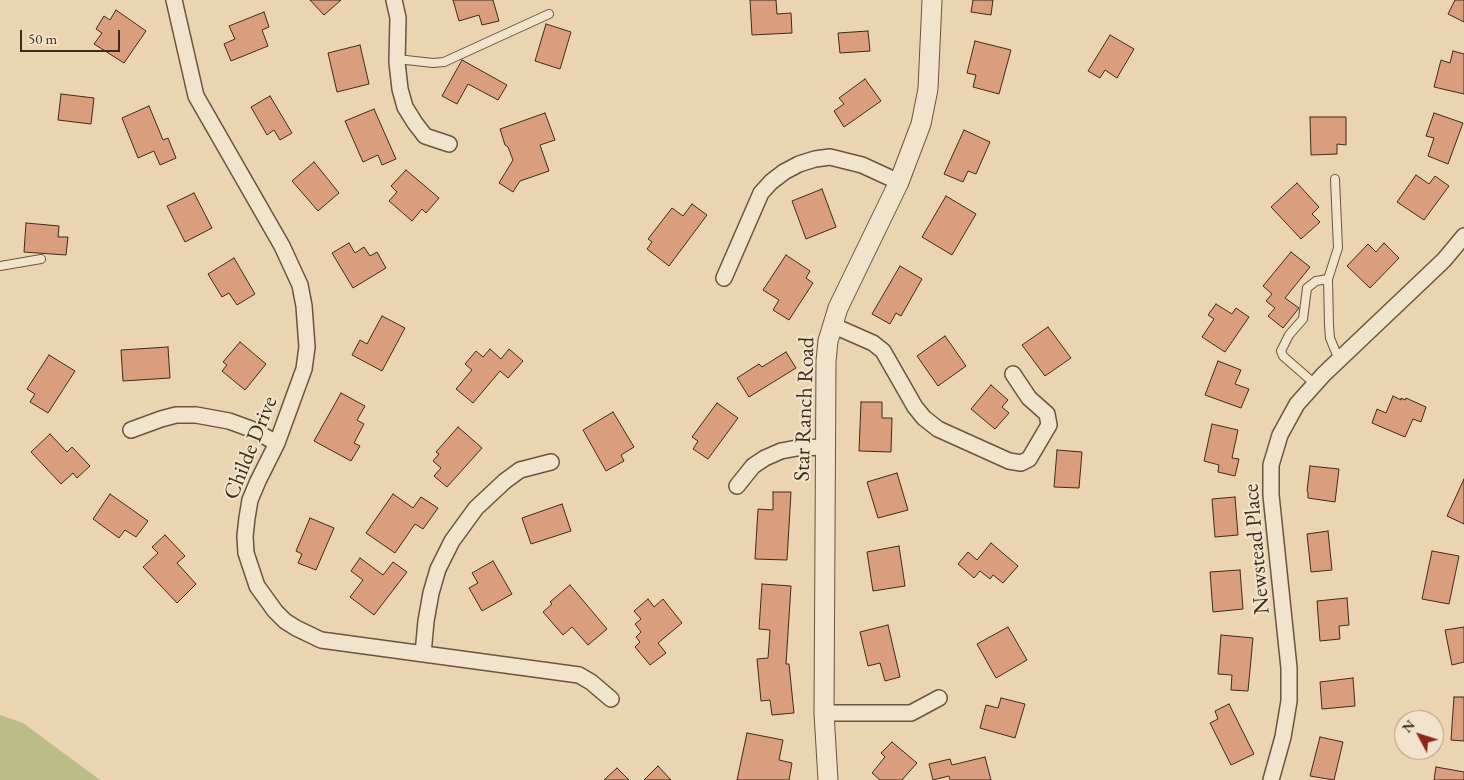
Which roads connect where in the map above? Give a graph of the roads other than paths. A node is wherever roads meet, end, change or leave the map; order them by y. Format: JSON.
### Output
{"nodes":[{"id":1,"x":174,"y":0,"type":"edge"},
{"id":2,"x":394,"y":0,"type":"edge"},
{"id":3,"x":932,"y":0,"type":"edge"},
{"id":4,"x":549,"y":14,"type":"dead end"},
{"id":5,"x":397,"y":59,"type":"junction"},
{"id":6,"x":449,"y":144,"type":"dead end"},
{"id":7,"x":1335,"y":179,"type":"dead end"},
{"id":8,"x":899,"y":182,"type":"junction"},
{"id":9,"x":1464,"y":236,"type":"edge"},
{"id":10,"x":41,"y":260,"type":"dead end"},
{"id":11,"x":0,"y":266,"type":"edge"},
{"id":12,"x":724,"y":278,"type":"dead end"},
{"id":13,"x":1328,"y":279,"type":"junction"},
{"id":14,"x":832,"y":326,"type":"junction"},
{"id":15,"x":1339,"y":360,"type":"junction"},
{"id":16,"x":1013,"y":374,"type":"dead end"},
{"id":17,"x":1315,"y":384,"type":"junction"},
{"id":18,"x":131,"y":430,"type":"dead end"},
{"id":19,"x":277,"y":443,"type":"junction"},
{"id":20,"x":826,"y":447,"type":"junction"},
{"id":21,"x":551,"y":462,"type":"dead end"},
{"id":22,"x":737,"y":486,"type":"dead end"},
{"id":23,"x":423,"y":654,"type":"junction"},
{"id":24,"x":939,"y":698,"type":"dead end"},
{"id":25,"x":611,"y":699,"type":"dead end"},
{"id":26,"x":824,"y":713,"type":"junction"},
{"id":27,"x":828,"y":780,"type":"edge"},
{"id":28,"x":1271,"y":780,"type":"edge"}],
"edges":[{"from":1,"to":19,"type":"street","name":"Childe Drive"},
{"from":2,"to":5,"type":"street"},
{"from":3,"to":8,"type":"street","name":"Star Ranch Road"},
{"from":4,"to":5,"type":"lane"},
{"from":5,"to":6,"type":"street"},
{"from":7,"to":13,"type":"lane"},
{"from":8,"to":12,"type":"street"},
{"from":8,"to":14,"type":"street","name":"Star Ranch Road"},
{"from":9,"to":15,"type":"street","name":"Newstead Place"},
{"from":10,"to":11,"type":"lane"},
{"from":13,"to":15,"type":"lane"},
{"from":13,"to":17,"type":"lane"},
{"from":14,"to":16,"type":"street"},
{"from":14,"to":20,"type":"street","name":"Star Ranch Road"},
{"from":15,"to":17,"type":"street","name":"Newstead Place"},
{"from":17,"to":28,"type":"street","name":"Newstead Place"},
{"from":18,"to":19,"type":"street"},
{"from":19,"to":23,"type":"street","name":"Childe Drive"},
{"from":20,"to":22,"type":"street"},
{"from":20,"to":26,"type":"street","name":"Star Ranch Road"},
{"from":21,"to":23,"type":"street"},
{"from":23,"to":25,"type":"street","name":"Childe Drive"},
{"from":24,"to":26,"type":"street"},
{"from":26,"to":27,"type":"street","name":"Star Ranch Road"}]}
